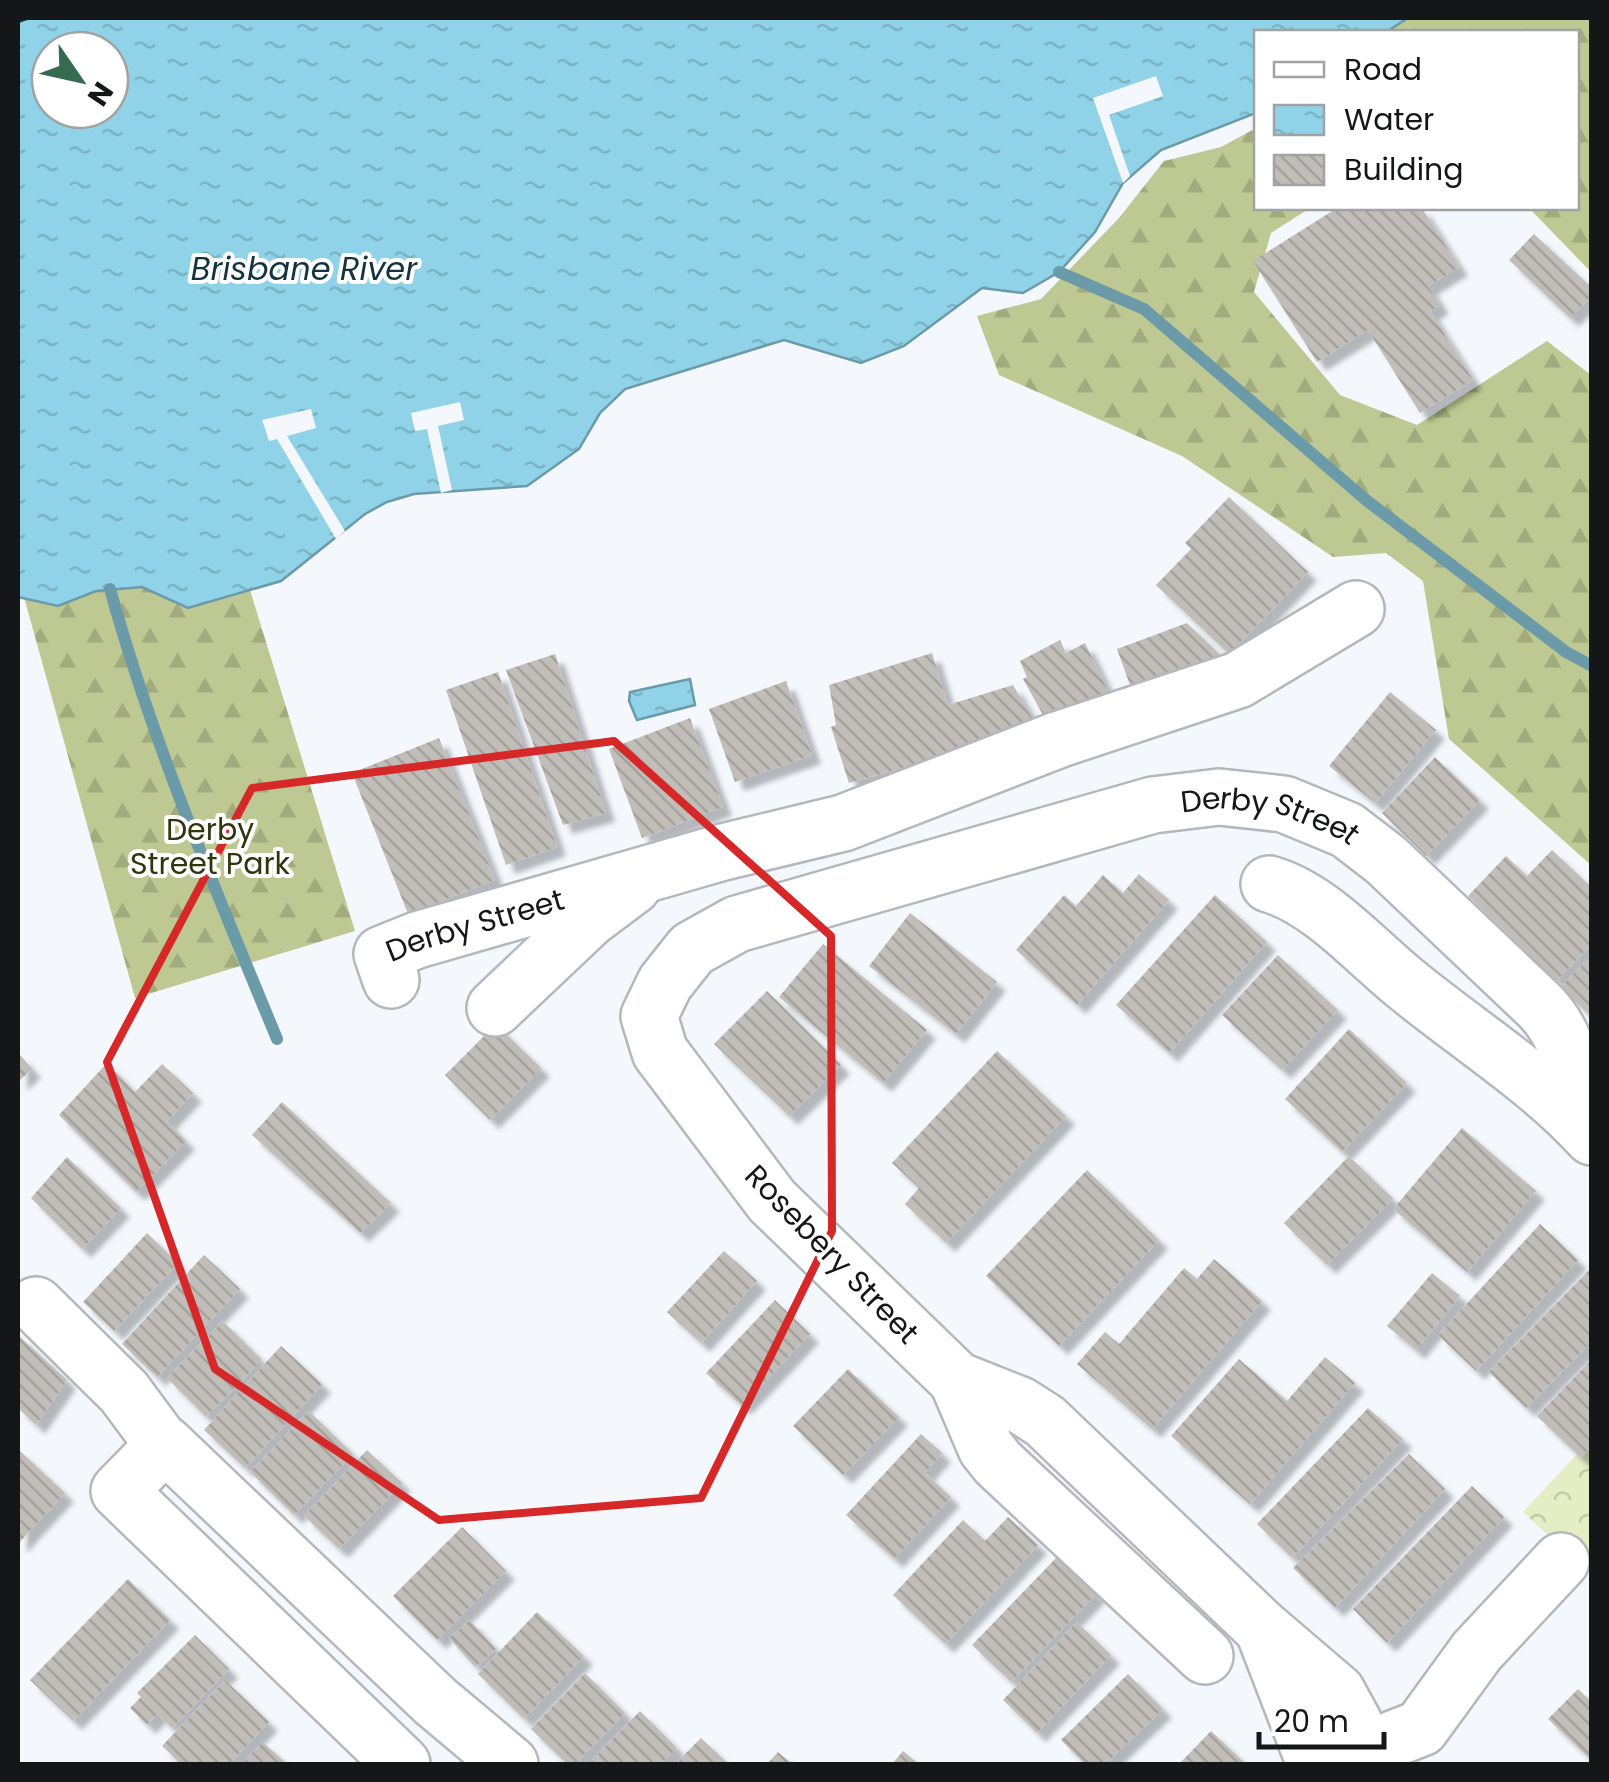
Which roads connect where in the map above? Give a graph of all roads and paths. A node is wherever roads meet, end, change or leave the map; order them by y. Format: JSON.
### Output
{"nodes":[{"id":1,"x":1356,"y":609,"type":"dead end"},
{"id":2,"x":789,"y":838,"type":"junction"},
{"id":3,"x":652,"y":874,"type":"junction"},
{"id":4,"x":1269,"y":884,"type":"dead end"},
{"id":5,"x":800,"y":904,"type":"junction"},
{"id":6,"x":390,"y":980,"type":"dead end"},
{"id":7,"x":495,"y":1008,"type":"dead end"},
{"id":8,"x":1552,"y":1018,"type":"junction"},
{"id":9,"x":649,"y":1022,"type":"joint"},
{"id":10,"x":1592,"y":1058,"type":"edge"},
{"id":11,"x":1592,"y":1136,"type":"edge"},
{"id":12,"x":36,"y":1305,"type":"dead end"},
{"id":13,"x":957,"y":1380,"type":"junction"},
{"id":14,"x":164,"y":1446,"type":"junction"},
{"id":15,"x":284,"y":1559,"type":"junction"},
{"id":16,"x":1560,"y":1561,"type":"dead end"},
{"id":17,"x":237,"y":1607,"type":"junction"},
{"id":18,"x":1205,"y":1656,"type":"dead end"},
{"id":19,"x":435,"y":1701,"type":"junction"},
{"id":20,"x":1338,"y":1754,"type":"edge"},
{"id":21,"x":402,"y":1764,"type":"edge"},
{"id":22,"x":474,"y":1764,"type":"edge"},
{"id":23,"x":510,"y":1764,"type":"edge"}],
"edges":[{"from":1,"to":2,"type":"street","name":"Derby Street"},
{"from":2,"to":3,"type":"street","name":"Derby Street"},
{"from":2,"to":5,"type":"street"},
{"from":3,"to":6,"type":"street","name":"Derby Street"},
{"from":3,"to":7,"type":"street","name":"Derby Street"},
{"from":4,"to":11,"type":"street","name":"Derby Street"},
{"from":5,"to":8,"type":"street","name":"Derby Street"},
{"from":5,"to":9,"type":"street","name":"Derby Street"},
{"from":8,"to":10,"type":"street"},
{"from":8,"to":11,"type":"street","name":"Derby Street"},
{"from":9,"to":13,"type":"street","name":"Rosebery Street"},
{"from":12,"to":14,"type":"street"},
{"from":13,"to":18,"type":"street","name":"Rosebery Street"},
{"from":13,"to":20,"type":"street","name":"Rosebery Street"},
{"from":14,"to":15,"type":"street"},
{"from":14,"to":17,"type":"street"},
{"from":15,"to":17,"type":"street"},
{"from":15,"to":19,"type":"street"},
{"from":16,"to":20,"type":"street"},
{"from":17,"to":21,"type":"street"},
{"from":19,"to":22,"type":"street"},
{"from":19,"to":23,"type":"street"}]}
